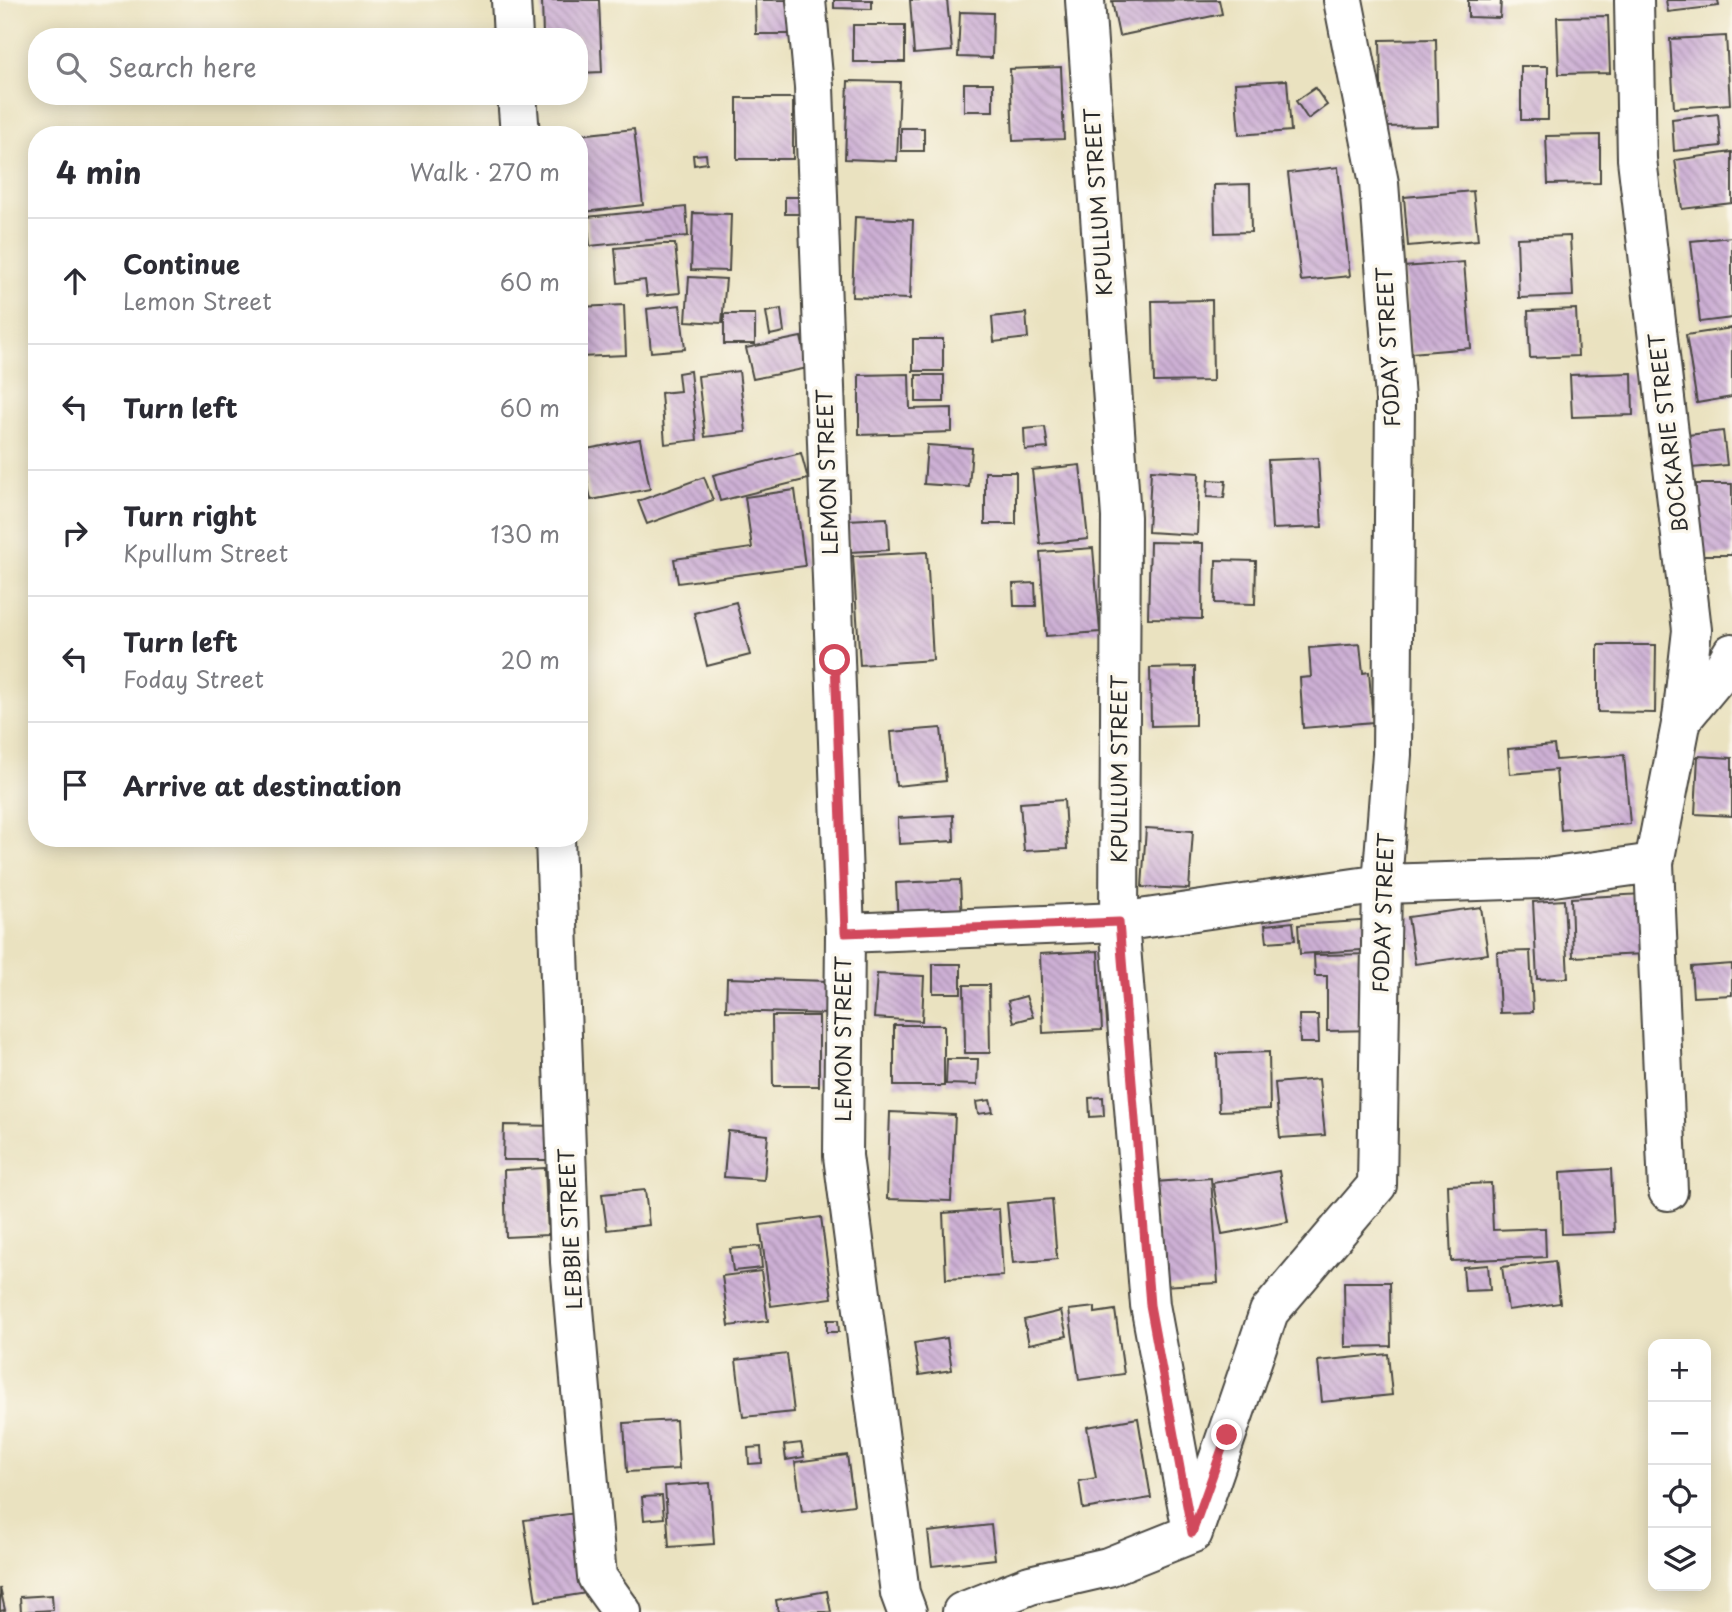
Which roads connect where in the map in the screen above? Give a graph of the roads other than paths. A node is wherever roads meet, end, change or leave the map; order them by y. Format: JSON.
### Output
{"nodes":[{"id":1,"x":510,"y":0,"type":"edge"},
{"id":2,"x":806,"y":0,"type":"edge"},
{"id":3,"x":1085,"y":0,"type":"edge"},
{"id":4,"x":1343,"y":0,"type":"edge"},
{"id":5,"x":1634,"y":0,"type":"edge"},
{"id":6,"x":512,"y":28,"type":"edge"},
{"id":7,"x":518,"y":105,"type":"edge"},
{"id":8,"x":519,"y":126,"type":"edge"},
{"id":9,"x":1732,"y":653,"type":"edge"},
{"id":10,"x":1682,"y":719,"type":"junction"},
{"id":11,"x":555,"y":847,"type":"edge"},
{"id":12,"x":1654,"y":863,"type":"junction"},
{"id":13,"x":1382,"y":884,"type":"junction"},
{"id":14,"x":1119,"y":922,"type":"junction"},
{"id":15,"x":845,"y":933,"type":"junction"},
{"id":16,"x":1668,"y":1191,"type":"dead end"},
{"id":17,"x":1192,"y":1533,"type":"junction"},
{"id":18,"x":622,"y":1612,"type":"edge"},
{"id":19,"x":907,"y":1612,"type":"edge"},
{"id":20,"x":962,"y":1612,"type":"edge"}],
"edges":[{"from":1,"to":6,"type":"street"},
{"from":2,"to":15,"type":"street","name":"LEMON STREET"},
{"from":3,"to":14,"type":"street","name":"KPULLUM STREET"},
{"from":4,"to":13,"type":"street","name":"FODAY STREET"},
{"from":5,"to":10,"type":"street","name":"BOCKARIE STREET"},
{"from":7,"to":8,"type":"street"},
{"from":9,"to":10,"type":"street"},
{"from":10,"to":12,"type":"street","name":"BOCKARIE STREET"},
{"from":11,"to":18,"type":"street","name":"LEBBIE STREET"},
{"from":12,"to":13,"type":"street"},
{"from":12,"to":16,"type":"street","name":"BOCKARIE STREET"},
{"from":13,"to":14,"type":"street"},
{"from":13,"to":17,"type":"street","name":"FODAY STREET"},
{"from":14,"to":15,"type":"street"},
{"from":14,"to":17,"type":"street","name":"KPULLUM STREET"},
{"from":15,"to":19,"type":"street","name":"LEMON STREET"},
{"from":17,"to":20,"type":"street"}]}
